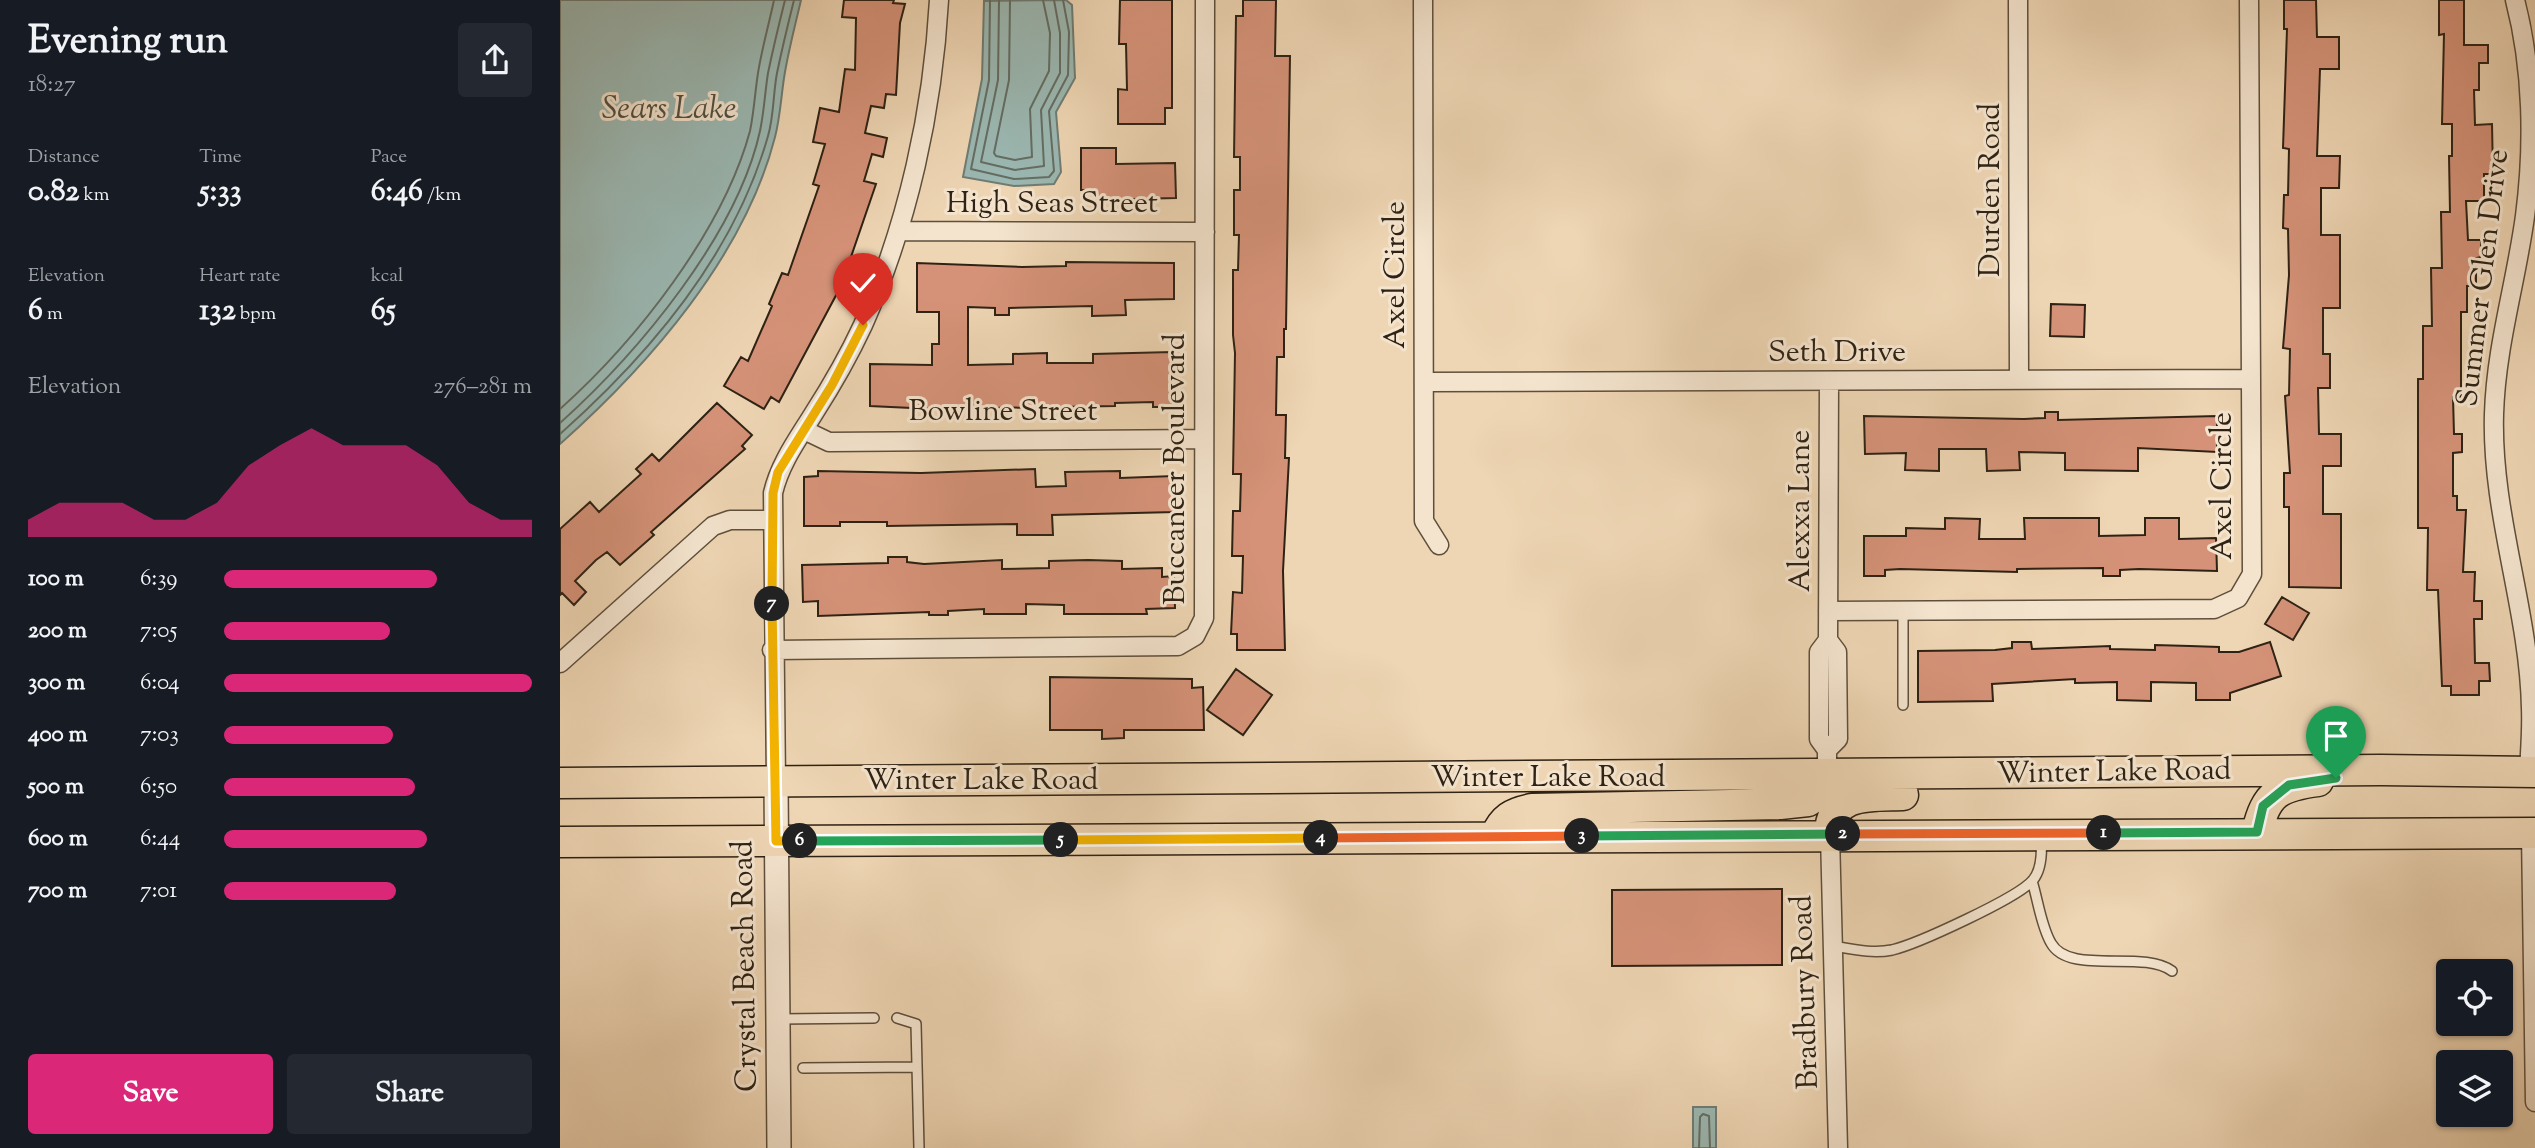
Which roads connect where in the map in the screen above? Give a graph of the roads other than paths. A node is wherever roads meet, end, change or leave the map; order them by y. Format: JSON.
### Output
{"nodes":[{"id":1,"x":939,"y":0,"type":"edge"},
{"id":2,"x":1205,"y":0,"type":"edge"},
{"id":3,"x":1423,"y":0,"type":"edge"},
{"id":4,"x":2018,"y":0,"type":"edge"},
{"id":5,"x":2249,"y":0,"type":"edge"},
{"id":6,"x":2515,"y":0,"type":"edge"},
{"id":7,"x":899,"y":231,"type":"junction"},
{"id":8,"x":1205,"y":232,"type":"junction"},
{"id":9,"x":2251,"y":379,"type":"junction"},
{"id":10,"x":2019,"y":380,"type":"junction"},
{"id":11,"x":1829,"y":381,"type":"junction"},
{"id":12,"x":1424,"y":382,"type":"junction"},
{"id":13,"x":804,"y":430,"type":"junction"},
{"id":14,"x":1204,"y":439,"type":"junction"},
{"id":15,"x":773,"y":520,"type":"junction"},
{"id":16,"x":1439,"y":545,"type":"dead end"},
{"id":17,"x":1828,"y":611,"type":"junction"},
{"id":18,"x":1903,"y":611,"type":"junction"},
{"id":19,"x":772,"y":650,"type":"junction"},
{"id":20,"x":560,"y":663,"type":"edge"},
{"id":21,"x":1903,"y":705,"type":"dead end"},
{"id":22,"x":1827,"y":763,"type":"junction"},
{"id":23,"x":2454,"y":771,"type":"junction"},
{"id":24,"x":2532,"y":772,"type":"edge"},
{"id":25,"x":2084,"y":773,"type":"junction"},
{"id":26,"x":560,"y":783,"type":"edge"},
{"id":27,"x":776,"y":783,"type":"junction"},
{"id":28,"x":2041,"y":832,"type":"junction"},
{"id":29,"x":2257,"y":832,"type":"junction"},
{"id":30,"x":2533,"y":833,"type":"edge"},
{"id":31,"x":1830,"y":835,"type":"junction"},
{"id":32,"x":1495,"y":837,"type":"junction"},
{"id":33,"x":776,"y":841,"type":"junction"},
{"id":34,"x":560,"y":842,"type":"edge"},
{"id":35,"x":2032,"y":881,"type":"junction"},
{"id":36,"x":1833,"y":946,"type":"junction"},
{"id":37,"x":2172,"y":971,"type":"dead end"},
{"id":38,"x":874,"y":1017,"type":"dead end"},
{"id":39,"x":897,"y":1017,"type":"dead end"},
{"id":40,"x":778,"y":1019,"type":"junction"},
{"id":41,"x":917,"y":1067,"type":"junction"},
{"id":42,"x":803,"y":1068,"type":"dead end"},
{"id":43,"x":2535,"y":1102,"type":"edge"},
{"id":44,"x":779,"y":1148,"type":"edge"},
{"id":45,"x":919,"y":1148,"type":"edge"},
{"id":46,"x":1838,"y":1148,"type":"edge"}],
"edges":[{"from":1,"to":7,"type":"street"},
{"from":2,"to":8,"type":"street","name":"Buccaneer Boulevard"},
{"from":3,"to":12,"type":"street","name":"Axel Circle"},
{"from":4,"to":10,"type":"street","name":"Durden Road"},
{"from":5,"to":9,"type":"street","name":"Axel Circle"},
{"from":6,"to":24,"type":"street","name":"Summer Glen Drive"},
{"from":7,"to":8,"type":"street","name":"High Seas Street"},
{"from":7,"to":13,"type":"street"},
{"from":8,"to":14,"type":"street","name":"Buccaneer Boulevard"},
{"from":9,"to":10,"type":"street","name":"Seth Drive"},
{"from":9,"to":18,"type":"street","name":"Axel Circle"},
{"from":10,"to":11,"type":"street","name":"Seth Drive"},
{"from":11,"to":12,"type":"street","name":"Seth Drive"},
{"from":11,"to":17,"type":"street","name":"Alexxa Lane"},
{"from":12,"to":16,"type":"street","name":"Axel Circle"},
{"from":13,"to":14,"type":"street","name":"Bowline Street"},
{"from":13,"to":15,"type":"street"},
{"from":14,"to":19,"type":"street","name":"Buccaneer Boulevard"},
{"from":15,"to":19,"type":"street"},
{"from":15,"to":20,"type":"street"},
{"from":17,"to":18,"type":"street","name":"Axel Circle"},
{"from":17,"to":22,"type":"street","name":"Alexxa Lane"},
{"from":18,"to":21,"type":"lane"},
{"from":19,"to":27,"type":"street"},
{"from":22,"to":25,"type":"main road","name":"Winter Lake Road"},
{"from":22,"to":27,"type":"main road","name":"Winter Lake Road"},
{"from":22,"to":32,"type":"main road"},
{"from":23,"to":24,"type":"main road","name":"Winter Lake Road"},
{"from":23,"to":25,"type":"main road","name":"Winter Lake Road"},
{"from":23,"to":29,"type":"main road"},
{"from":25,"to":31,"type":"main road"},
{"from":26,"to":27,"type":"main road","name":"Winter Lake Road"},
{"from":27,"to":33,"type":"street","name":"Crystal Beach Road"},
{"from":28,"to":29,"type":"main road","name":"Winter Lake Road"},
{"from":28,"to":31,"type":"main road","name":"Winter Lake Road"},
{"from":28,"to":35,"type":"lane"},
{"from":29,"to":30,"type":"main road","name":"Winter Lake Road"},
{"from":30,"to":43,"type":"street"},
{"from":31,"to":32,"type":"main road","name":"Winter Lake Road"},
{"from":31,"to":36,"type":"street","name":"Bradbury Road"},
{"from":32,"to":33,"type":"main road","name":"Winter Lake Road"},
{"from":33,"to":34,"type":"main road","name":"Winter Lake Road"},
{"from":33,"to":40,"type":"street","name":"Crystal Beach Road"},
{"from":35,"to":36,"type":"lane"},
{"from":35,"to":37,"type":"lane"},
{"from":36,"to":46,"type":"street","name":"Bradbury Road"},
{"from":38,"to":40,"type":"lane"},
{"from":39,"to":41,"type":"lane"},
{"from":40,"to":44,"type":"street","name":"Crystal Beach Road"},
{"from":41,"to":42,"type":"lane"},
{"from":41,"to":45,"type":"lane"}]}
